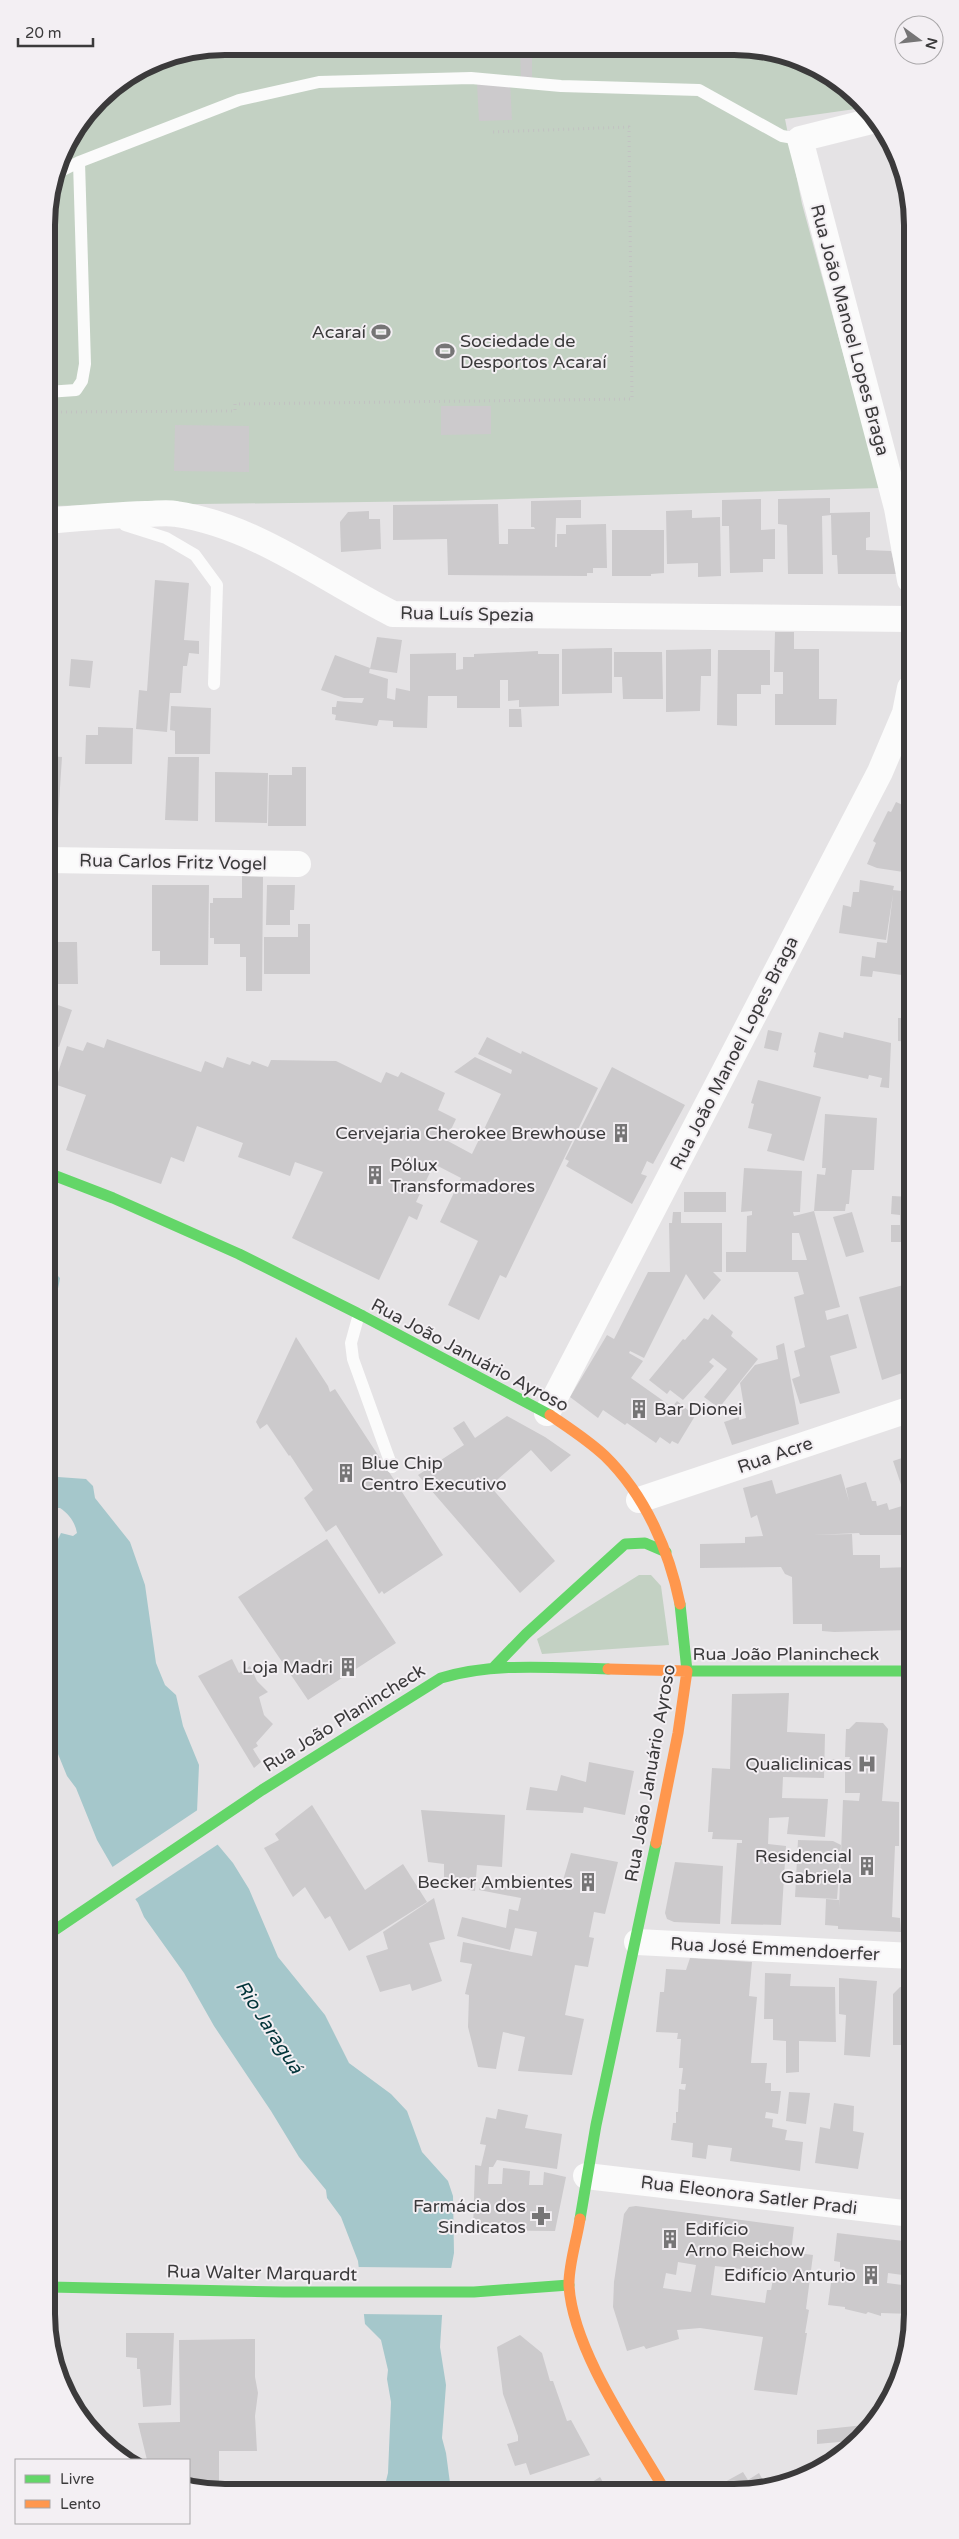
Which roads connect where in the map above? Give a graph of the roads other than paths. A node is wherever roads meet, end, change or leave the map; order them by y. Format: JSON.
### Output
{"nodes":[{"id":1,"x":869,"y":122,"type":"edge"},
{"id":2,"x":800,"y":139,"type":"junction"},
{"id":3,"x":79,"y":162,"type":"junction"},
{"id":4,"x":65,"y":169,"type":"edge"},
{"id":5,"x":55,"y":391,"type":"edge"},
{"id":6,"x":903,"y":507,"type":"edge"},
{"id":7,"x":120,"y":515,"type":"junction"},
{"id":8,"x":55,"y":520,"type":"edge"},
{"id":9,"x":904,"y":619,"type":"edge"},
{"id":10,"x":214,"y":684,"type":"dead end"},
{"id":11,"x":904,"y":715,"type":"edge"},
{"id":12,"x":55,"y":860,"type":"edge"},
{"id":13,"x":298,"y":864,"type":"dead end"},
{"id":14,"x":55,"y":1175,"type":"edge"},
{"id":15,"x":359,"y":1314,"type":"junction"},
{"id":16,"x":904,"y":1411,"type":"edge"},
{"id":17,"x":547,"y":1413,"type":"junction"},
{"id":18,"x":392,"y":1467,"type":"dead end"},
{"id":19,"x":639,"y":1500,"type":"junction"},
{"id":20,"x":666,"y":1552,"type":"junction"},
{"id":21,"x":494,"y":1667,"type":"junction"},
{"id":22,"x":687,"y":1671,"type":"junction"},
{"id":23,"x":904,"y":1671,"type":"edge"},
{"id":24,"x":55,"y":1930,"type":"edge"},
{"id":25,"x":637,"y":1942,"type":"junction"},
{"id":26,"x":904,"y":1956,"type":"edge"},
{"id":27,"x":586,"y":2176,"type":"junction"},
{"id":28,"x":904,"y":2213,"type":"edge"},
{"id":29,"x":569,"y":2285,"type":"junction"},
{"id":30,"x":55,"y":2287,"type":"edge"},
{"id":31,"x":661,"y":2484,"type":"edge"}],
"edges":[{"from":1,"to":2,"type":"street"},
{"from":2,"to":3,"type":"lane"},
{"from":2,"to":6,"type":"street","name":"Rua João Manoel Lopes Braga"},
{"from":3,"to":4,"type":"lane"},
{"from":3,"to":5,"type":"lane"},
{"from":7,"to":8,"type":"street","name":"Rua Luís Spezia"},
{"from":7,"to":9,"type":"street","name":"Rua Luís Spezia"},
{"from":7,"to":10,"type":"lane"},
{"from":11,"to":17,"type":"street","name":"Rua João Manoel Lopes Braga"},
{"from":12,"to":13,"type":"street","name":"Rua Carlos Fritz Vogel"},
{"from":14,"to":15,"type":"main road","name":"Rua João Januário Ayroso"},
{"from":15,"to":17,"type":"main road","name":"Rua João Januário Ayroso"},
{"from":15,"to":18,"type":"lane"},
{"from":16,"to":19,"type":"street","name":"Rua Acre"},
{"from":17,"to":19,"type":"main road","name":"Rua João Januário Ayroso"},
{"from":19,"to":20,"type":"main road","name":"Rua João Januário Ayroso"},
{"from":20,"to":21,"type":"main road"},
{"from":20,"to":22,"type":"main road","name":"Rua João Januário Ayroso"},
{"from":21,"to":22,"type":"main road","name":"Rua João Planincheck"},
{"from":21,"to":24,"type":"main road","name":"Rua João Planincheck"},
{"from":22,"to":23,"type":"main road","name":"Rua João Planincheck"},
{"from":22,"to":25,"type":"main road","name":"Rua João Januário Ayroso"},
{"from":25,"to":26,"type":"street","name":"Rua José Emmendoerfer"},
{"from":25,"to":27,"type":"main road","name":"Rua João Januário Ayroso"},
{"from":27,"to":28,"type":"street","name":"Rua Eleonora Satler Pradi"},
{"from":27,"to":29,"type":"main road","name":"Rua João Januário Ayroso"},
{"from":29,"to":30,"type":"main road","name":"Rua Walter Marquardt"},
{"from":29,"to":31,"type":"main road","name":"Rua João Januário Ayroso"}]}
